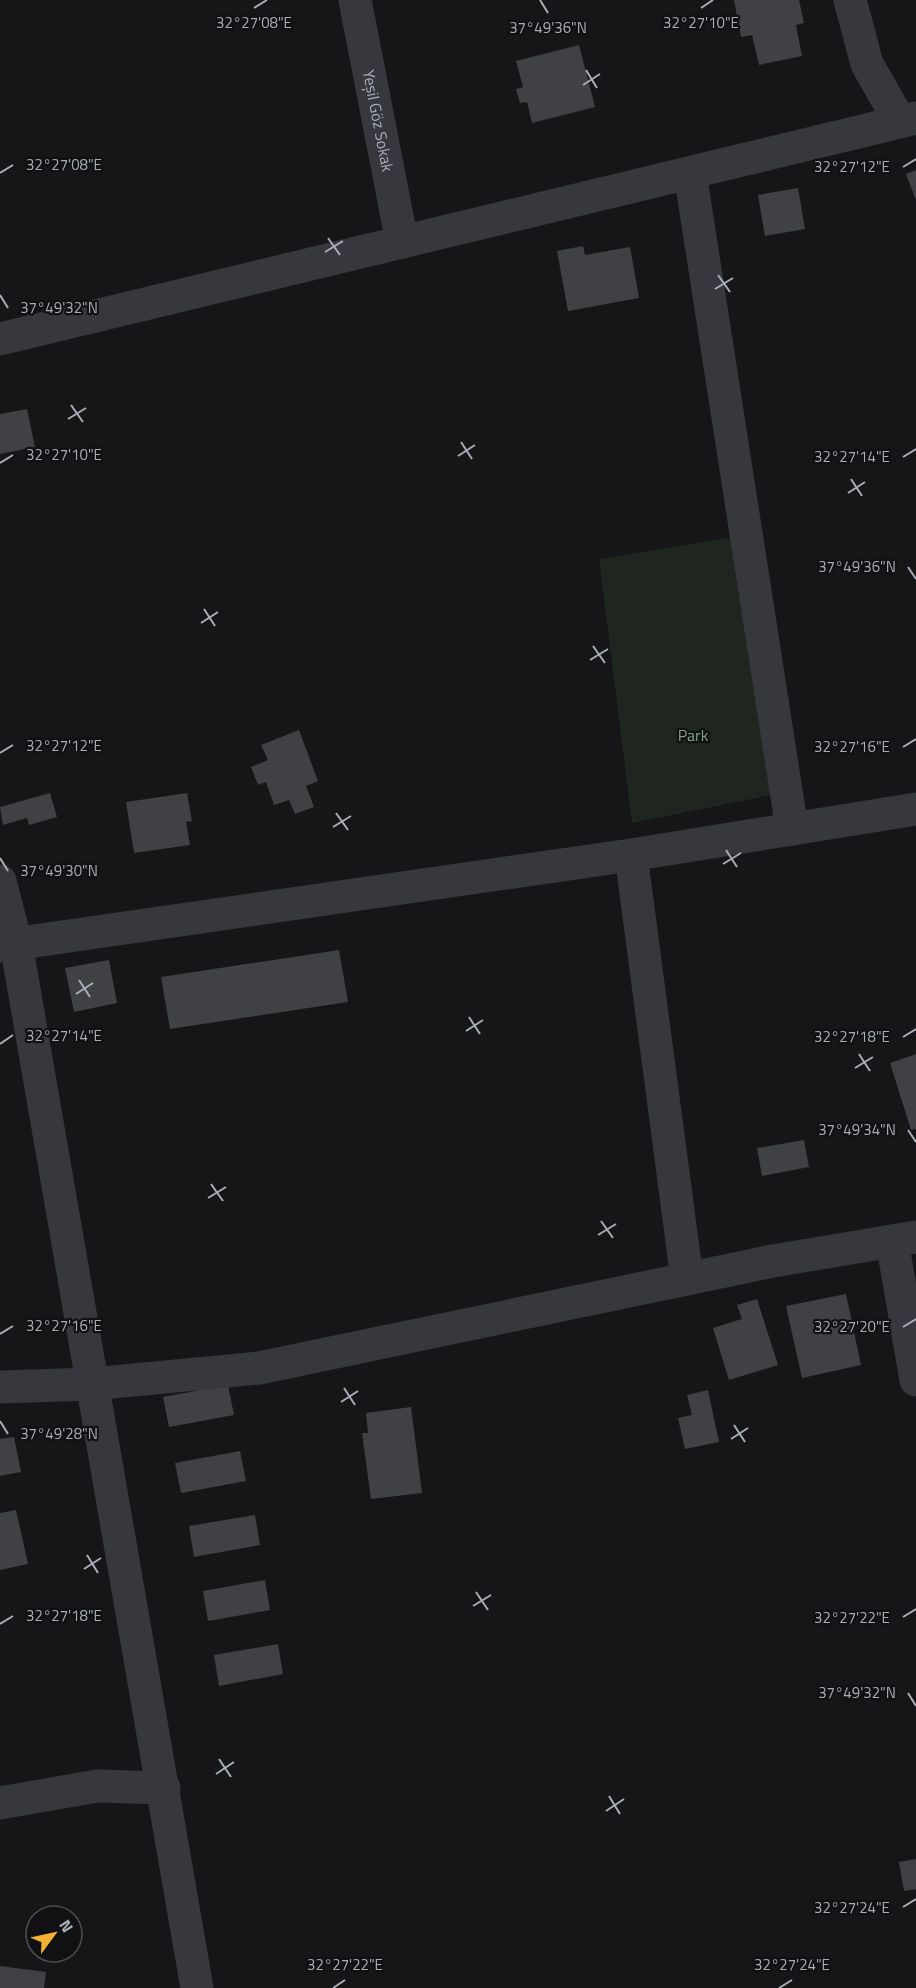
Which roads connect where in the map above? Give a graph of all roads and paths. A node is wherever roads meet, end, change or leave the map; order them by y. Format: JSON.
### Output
{"nodes":[{"id":1,"x":355,"y":0,"type":"edge"},
{"id":2,"x":850,"y":0,"type":"edge"},
{"id":3,"x":908,"y":120,"type":"edge"},
{"id":4,"x":690,"y":173,"type":"junction"},
{"id":5,"x":402,"y":242,"type":"junction"},
{"id":6,"x":0,"y":339,"type":"edge"},
{"id":7,"x":916,"y":809,"type":"edge"},
{"id":8,"x":792,"y":829,"type":"junction"},
{"id":9,"x":631,"y":855,"type":"junction"},
{"id":10,"x":0,"y":881,"type":"edge"},
{"id":11,"x":8,"y":945,"type":"edge"},
{"id":12,"x":904,"y":1239,"type":"edge"},
{"id":13,"x":687,"y":1279,"type":"junction"},
{"id":14,"x":916,"y":1380,"type":"edge"},
{"id":15,"x":92,"y":1384,"type":"junction"},
{"id":16,"x":0,"y":1387,"type":"edge"},
{"id":17,"x":164,"y":1788,"type":"junction"},
{"id":18,"x":0,"y":1803,"type":"edge"},
{"id":19,"x":198,"y":1988,"type":"edge"}],
"edges":[{"from":1,"to":5,"type":"street","name":"Yeşil Göz Sokak"},
{"from":2,"to":3,"type":"street"},
{"from":3,"to":4,"type":"street"},
{"from":4,"to":5,"type":"street"},
{"from":4,"to":8,"type":"street"},
{"from":5,"to":6,"type":"street"},
{"from":7,"to":8,"type":"street"},
{"from":8,"to":9,"type":"street"},
{"from":9,"to":11,"type":"street"},
{"from":9,"to":13,"type":"street"},
{"from":10,"to":11,"type":"street"},
{"from":11,"to":15,"type":"street"},
{"from":12,"to":13,"type":"street"},
{"from":12,"to":14,"type":"street"},
{"from":13,"to":15,"type":"street"},
{"from":15,"to":16,"type":"street"},
{"from":15,"to":17,"type":"street"},
{"from":17,"to":18,"type":"street"},
{"from":17,"to":19,"type":"street"}]}
